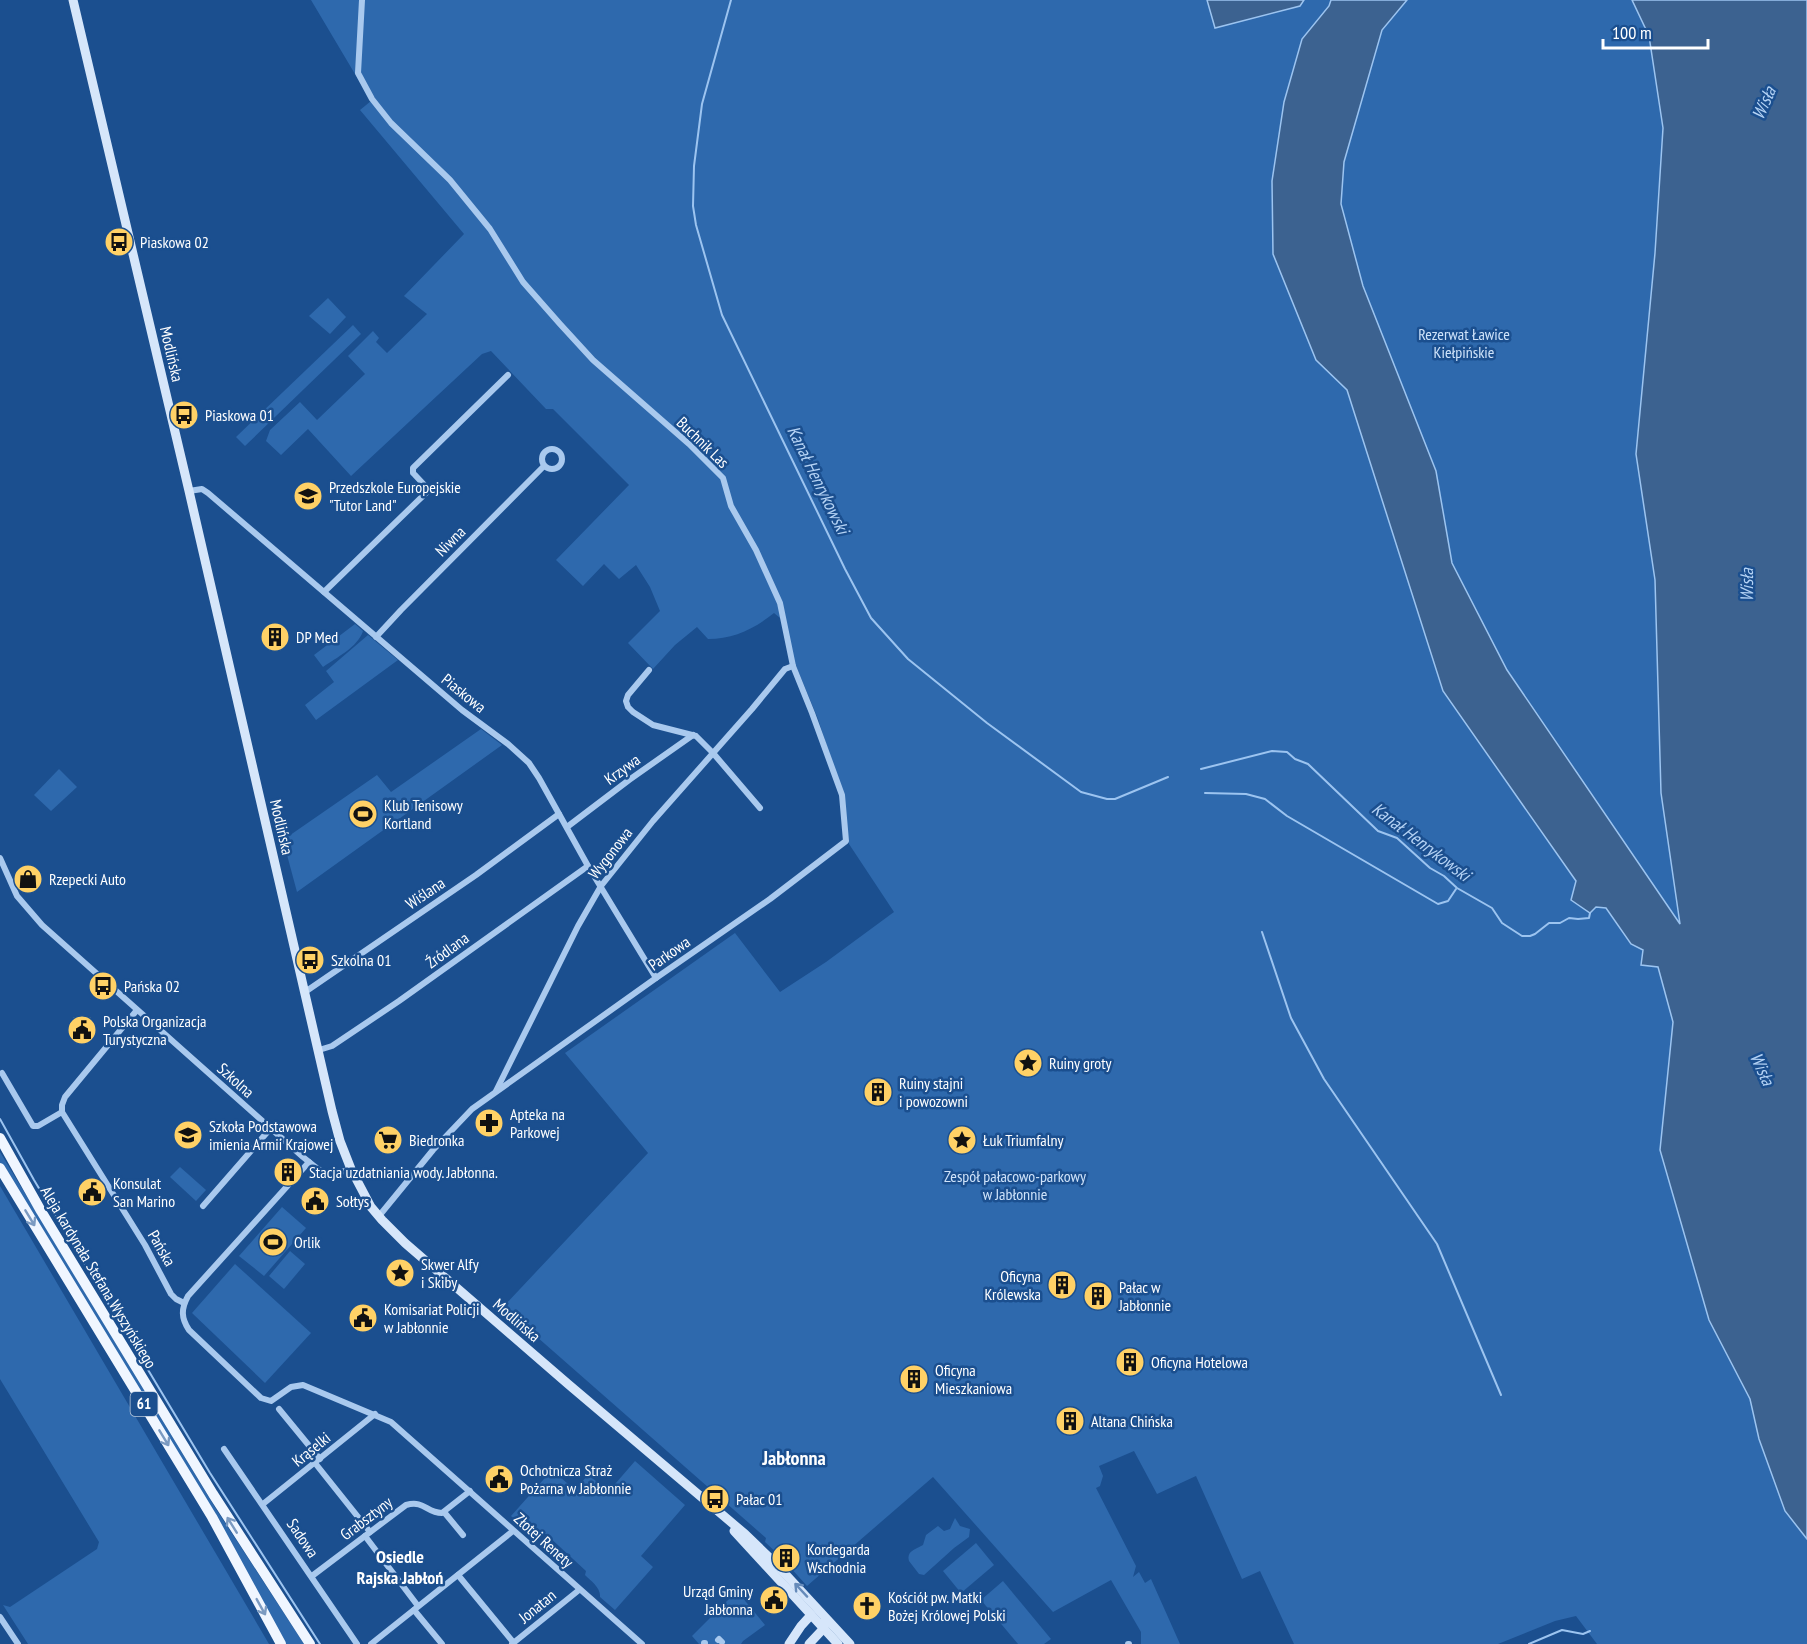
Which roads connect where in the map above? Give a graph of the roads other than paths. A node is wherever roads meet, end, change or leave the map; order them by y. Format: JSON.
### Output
{"nodes":[{"id":1,"x":73,"y":0,"type":"edge"},
{"id":2,"x":362,"y":0,"type":"edge"},
{"id":3,"x":508,"y":375,"type":"dead end"},
{"id":4,"x":544,"y":466,"type":"dead end"},
{"id":5,"x":189,"y":491,"type":"junction"},
{"id":6,"x":324,"y":592,"type":"junction"},
{"id":7,"x":376,"y":637,"type":"junction"},
{"id":8,"x":794,"y":666,"type":"junction"},
{"id":9,"x":649,"y":670,"type":"dead end"},
{"id":10,"x":693,"y":735,"type":"junction"},
{"id":11,"x":713,"y":753,"type":"junction"},
{"id":12,"x":760,"y":808,"type":"dead end"},
{"id":13,"x":560,"y":814,"type":"junction"},
{"id":14,"x":567,"y":827,"type":"junction"},
{"id":15,"x":0,"y":858,"type":"edge"},
{"id":16,"x":588,"y":866,"type":"junction"},
{"id":17,"x":2,"y":872,"type":"edge"},
{"id":18,"x":601,"y":886,"type":"junction"},
{"id":19,"x":656,"y":978,"type":"junction"},
{"id":20,"x":305,"y":992,"type":"junction"},
{"id":21,"x":137,"y":1010,"type":"junction"},
{"id":22,"x":319,"y":1050,"type":"junction"},
{"id":23,"x":2,"y":1073,"type":"dead end"},
{"id":24,"x":496,"y":1091,"type":"junction"},
{"id":25,"x":62,"y":1112,"type":"junction"},
{"id":26,"x":270,"y":1129,"type":"junction"},
{"id":27,"x":0,"y":1138,"type":"edge"},
{"id":28,"x":309,"y":1162,"type":"junction"},
{"id":29,"x":0,"y":1168,"type":"edge"},
{"id":30,"x":351,"y":1169,"type":"junction"},
{"id":31,"x":203,"y":1206,"type":"dead end"},
{"id":32,"x":379,"y":1216,"type":"junction"},
{"id":33,"x":184,"y":1303,"type":"junction"},
{"id":34,"x":279,"y":1409,"type":"dead end"},
{"id":35,"x":375,"y":1414,"type":"junction"},
{"id":36,"x":224,"y":1449,"type":"dead end"},
{"id":37,"x":317,"y":1461,"type":"junction"},
{"id":38,"x":470,"y":1491,"type":"junction"},
{"id":39,"x":263,"y":1504,"type":"junction"},
{"id":40,"x":444,"y":1512,"type":"junction"},
{"id":41,"x":717,"y":1512,"type":"junction"},
{"id":42,"x":513,"y":1531,"type":"junction"},
{"id":43,"x":367,"y":1534,"type":"junction"},
{"id":44,"x":463,"y":1535,"type":"dead end"},
{"id":45,"x":458,"y":1575,"type":"junction"},
{"id":46,"x":312,"y":1576,"type":"junction"},
{"id":47,"x":579,"y":1590,"type":"junction"},
{"id":48,"x":416,"y":1608,"type":"junction"},
{"id":49,"x":811,"y":1615,"type":"junction"},
{"id":50,"x":0,"y":1617,"type":"edge"},
{"id":51,"x":825,"y":1617,"type":"junction"},
{"id":52,"x":824,"y":1628,"type":"junction"},
{"id":53,"x":512,"y":1643,"type":"edge"},
{"id":54,"x":18,"y":1644,"type":"edge"},
{"id":55,"x":281,"y":1644,"type":"edge"},
{"id":56,"x":310,"y":1644,"type":"edge"},
{"id":57,"x":357,"y":1644,"type":"edge"},
{"id":58,"x":370,"y":1644,"type":"edge"},
{"id":59,"x":442,"y":1644,"type":"edge"},
{"id":60,"x":642,"y":1644,"type":"edge"},
{"id":61,"x":789,"y":1644,"type":"edge"},
{"id":62,"x":808,"y":1644,"type":"edge"},
{"id":63,"x":838,"y":1644,"type":"edge"},
{"id":64,"x":850,"y":1644,"type":"edge"}],
"edges":[{"from":1,"to":5,"type":"main road","name":"Modlińska"},
{"from":2,"to":8,"type":"street","name":"Buchnik Las"},
{"from":3,"to":6,"type":"street"},
{"from":4,"to":7,"type":"street","name":"Niwna"},
{"from":5,"to":6,"type":"street","name":"Piaskowa"},
{"from":5,"to":20,"type":"main road","name":"Modlińska"},
{"from":6,"to":7,"type":"street","name":"Piaskowa"},
{"from":7,"to":13,"type":"street","name":"Piaskowa"},
{"from":8,"to":11,"type":"street","name":"Wygonowa"},
{"from":8,"to":19,"type":"street","name":"Parkowa"},
{"from":9,"to":10,"type":"street"},
{"from":10,"to":11,"type":"street"},
{"from":10,"to":14,"type":"street","name":"Krzywa"},
{"from":11,"to":12,"type":"street"},
{"from":11,"to":18,"type":"street","name":"Wygonowa"},
{"from":13,"to":14,"type":"street","name":"Piaskowa"},
{"from":13,"to":20,"type":"street","name":"Wiślana"},
{"from":14,"to":16,"type":"street","name":"Piaskowa"},
{"from":15,"to":17,"type":"street","name":"Szkolna"},
{"from":16,"to":18,"type":"street","name":"Piaskowa"},
{"from":16,"to":22,"type":"street","name":"Źródlana"},
{"from":17,"to":21,"type":"street","name":"Szkolna"},
{"from":18,"to":19,"type":"street","name":"Piaskowa"},
{"from":18,"to":24,"type":"street","name":"Wygonowa"},
{"from":19,"to":24,"type":"street","name":"Parkowa"},
{"from":20,"to":22,"type":"main road","name":"Modlińska"},
{"from":21,"to":25,"type":"street"},
{"from":21,"to":26,"type":"street","name":"Szkolna"},
{"from":22,"to":30,"type":"main road","name":"Modlińska"},
{"from":23,"to":25,"type":"street"},
{"from":24,"to":32,"type":"street","name":"Parkowa"},
{"from":25,"to":33,"type":"street","name":"Pańska"},
{"from":26,"to":28,"type":"street","name":"Szkolna"},
{"from":26,"to":31,"type":"street"},
{"from":56,"to":27,"type":"main road","name":"Aleja kardynała Stefana Wyszyńskiego","number":"61","one_way":true},
{"from":28,"to":30,"type":"street","name":"Szkolna"},
{"from":28,"to":33,"type":"street"},
{"from":29,"to":55,"type":"main road","name":"Aleja kardynała Stefana Wyszyńskiego","number":"61","one_way":true},
{"from":30,"to":32,"type":"main road","name":"Modlińska"},
{"from":32,"to":41,"type":"main road","name":"Modlińska"},
{"from":33,"to":35,"type":"street","name":"Złotej Renety"},
{"from":34,"to":37,"type":"street"},
{"from":35,"to":37,"type":"street","name":"Krąselki"},
{"from":35,"to":38,"type":"street","name":"Złotej Renety"},
{"from":36,"to":39,"type":"street","name":"Sadowa"},
{"from":37,"to":39,"type":"street","name":"Krąselki"},
{"from":37,"to":43,"type":"street"},
{"from":38,"to":40,"type":"street"},
{"from":38,"to":42,"type":"street","name":"Złotej Renety"},
{"from":39,"to":46,"type":"street","name":"Sadowa"},
{"from":40,"to":43,"type":"street","name":"Grabsztyny"},
{"from":40,"to":44,"type":"street"},
{"from":41,"to":49,"type":"main road","name":"Modlińska"},
{"from":51,"to":41,"type":"main road","name":"Modlińska","one_way":true},
{"from":42,"to":45,"type":"street"},
{"from":42,"to":47,"type":"street","name":"Złotej Renety"},
{"from":43,"to":46,"type":"street","name":"Grabsztyny"},
{"from":43,"to":48,"type":"street"},
{"from":45,"to":48,"type":"street"},
{"from":45,"to":53,"type":"street"},
{"from":46,"to":57,"type":"street","name":"Sadowa"},
{"from":47,"to":53,"type":"street","name":"Jonatan"},
{"from":47,"to":60,"type":"street","name":"Złotej Renety"},
{"from":48,"to":58,"type":"street"},
{"from":48,"to":59,"type":"street"},
{"from":49,"to":51,"type":"main road"},
{"from":49,"to":52,"type":"main road","name":"Modlińska"},
{"from":49,"to":61,"type":"main road"},
{"from":50,"to":54,"type":"street"},
{"from":51,"to":52,"type":"main road"},
{"from":51,"to":64,"type":"main road","name":"Modlińska"},
{"from":52,"to":62,"type":"main road"},
{"from":52,"to":63,"type":"main road","name":"Modlińska"}]}
